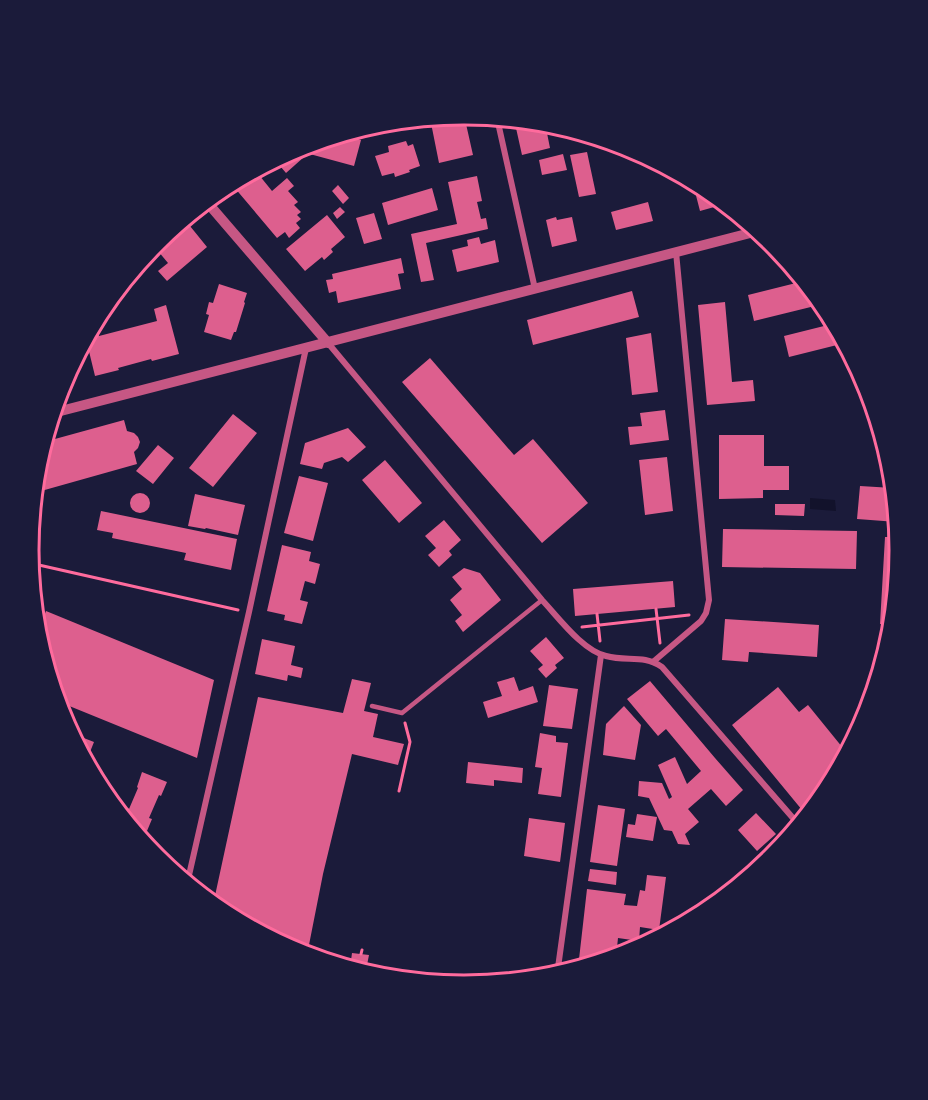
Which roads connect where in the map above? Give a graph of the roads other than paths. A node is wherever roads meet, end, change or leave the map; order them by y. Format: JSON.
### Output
{"nodes":[{"id":1,"x":499,"y":127,"type":"edge"},
{"id":2,"x":212,"y":208,"type":"edge"},
{"id":3,"x":748,"y":234,"type":"edge"},
{"id":4,"x":676,"y":252,"type":"junction"},
{"id":5,"x":535,"y":289,"type":"junction"},
{"id":6,"x":328,"y":343,"type":"junction"},
{"id":7,"x":306,"y":348,"type":"junction"},
{"id":8,"x":63,"y":410,"type":"edge"},
{"id":9,"x":542,"y":600,"type":"junction"},
{"id":10,"x":602,"y":655,"type":"junction"},
{"id":11,"x":653,"y":662,"type":"junction"},
{"id":12,"x":372,"y":706,"type":"dead end"},
{"id":13,"x":793,"y":818,"type":"edge"},
{"id":14,"x":189,"y":874,"type":"edge"},
{"id":15,"x":558,"y":964,"type":"edge"}],
"edges":[{"from":1,"to":5,"type":"street"},
{"from":2,"to":6,"type":"street"},
{"from":3,"to":4,"type":"street"},
{"from":4,"to":5,"type":"street"},
{"from":4,"to":11,"type":"street"},
{"from":5,"to":6,"type":"street"},
{"from":6,"to":7,"type":"street"},
{"from":6,"to":9,"type":"street"},
{"from":7,"to":8,"type":"street"},
{"from":7,"to":14,"type":"street"},
{"from":9,"to":10,"type":"street"},
{"from":9,"to":12,"type":"lane"},
{"from":10,"to":11,"type":"street"},
{"from":10,"to":15,"type":"street"},
{"from":11,"to":13,"type":"street"}]}
